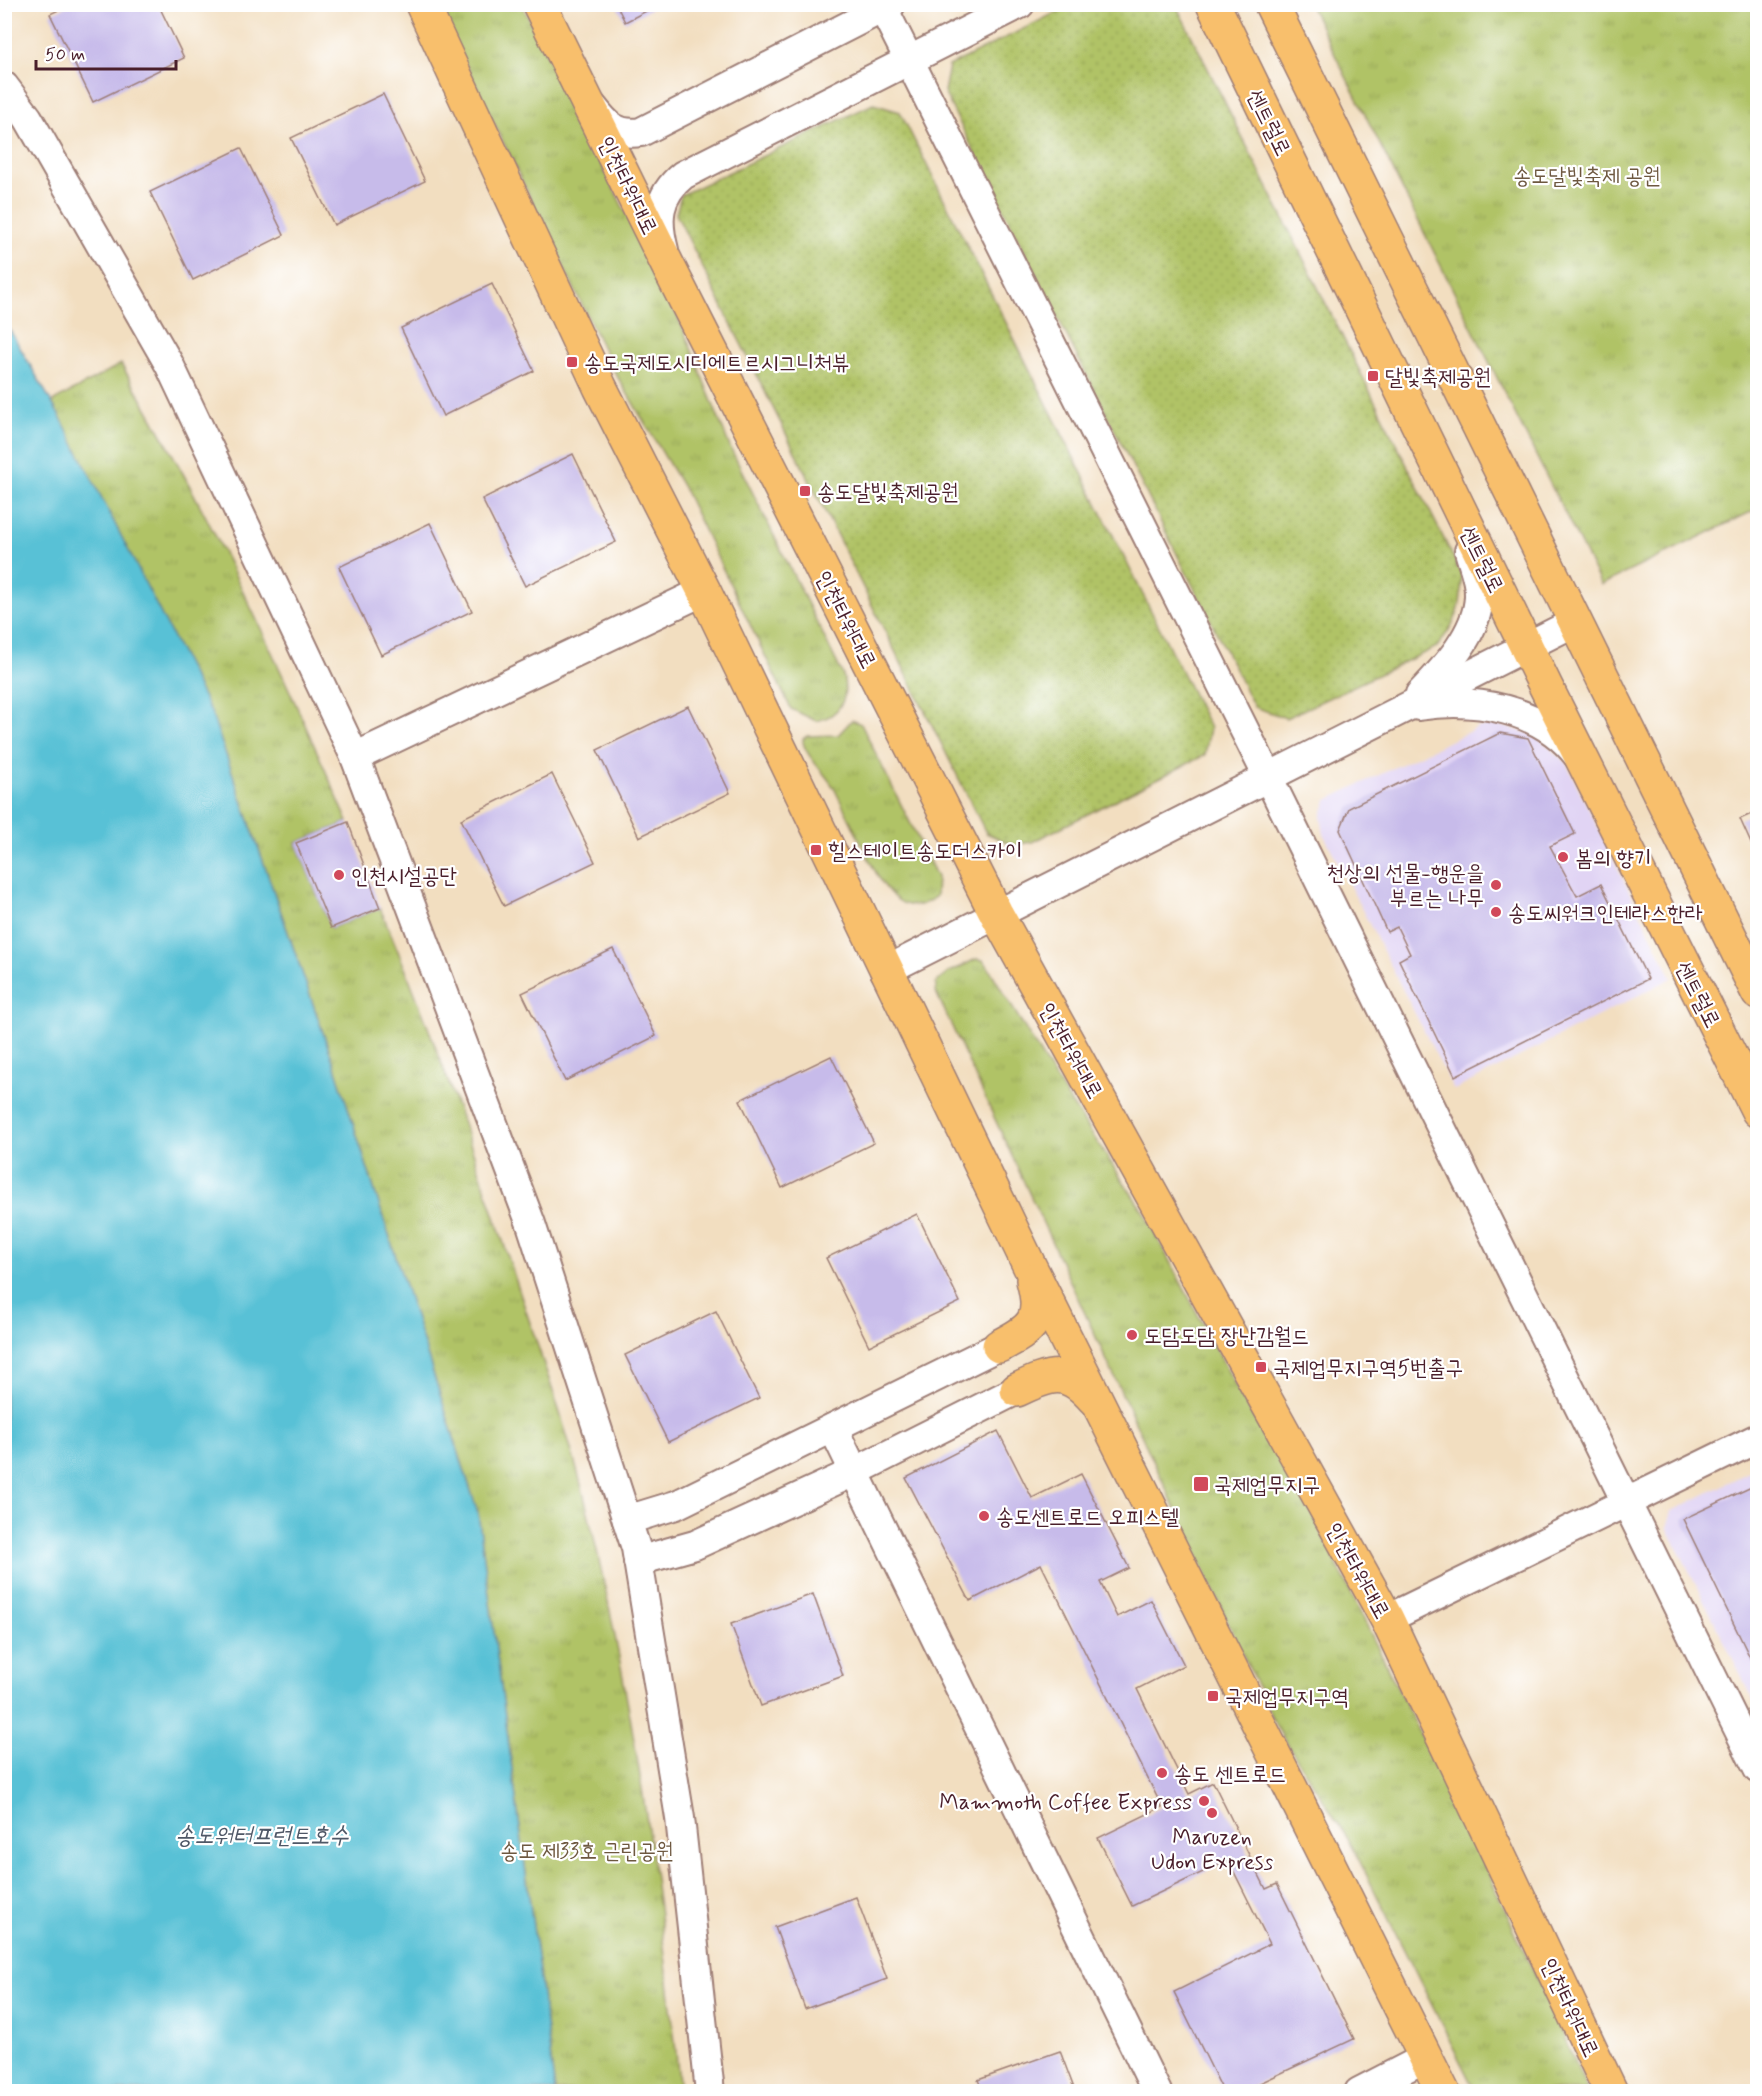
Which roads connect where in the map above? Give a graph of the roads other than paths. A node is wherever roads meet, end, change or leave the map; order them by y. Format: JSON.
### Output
{"nodes":[{"id":1,"x":422,"y":4,"type":"edge"},
{"id":2,"x":539,"y":4,"type":"edge"},
{"id":3,"x":1020,"y":4,"type":"edge"},
{"id":4,"x":1213,"y":4,"type":"edge"},
{"id":5,"x":1271,"y":4,"type":"edge"},
{"id":6,"x":885,"y":6,"type":"edge"},
{"id":7,"x":907,"y":60,"type":"junction"},
{"id":8,"x":4,"y":86,"type":"edge"},
{"id":9,"x":588,"y":101,"type":"junction"},
{"id":10,"x":667,"y":264,"type":"junction"},
{"id":11,"x":1453,"y":497,"type":"junction"},
{"id":12,"x":704,"y":591,"type":"junction"},
{"id":13,"x":1575,"y":622,"type":"junction"},
{"id":14,"x":1526,"y":646,"type":"junction"},
{"id":15,"x":1394,"y":713,"type":"junction"},
{"id":16,"x":355,"y":757,"type":"junction"},
{"id":17,"x":1586,"y":768,"type":"junction"},
{"id":18,"x":1268,"y":777,"type":"junction"},
{"id":19,"x":996,"y":913,"type":"junction"},
{"id":20,"x":885,"y":971,"type":"junction"},
{"id":21,"x":1758,"y":993,"type":"edge"},
{"id":22,"x":1758,"y":1111,"type":"edge"},
{"id":23,"x":1030,"y":1267,"type":"junction"},
{"id":24,"x":999,"y":1346,"type":"joint"},
{"id":25,"x":1017,"y":1390,"type":"joint"},
{"id":26,"x":1099,"y":1405,"type":"junction"},
{"id":27,"x":833,"y":1428,"type":"junction"},
{"id":28,"x":1758,"y":1438,"type":"edge"},
{"id":29,"x":854,"y":1472,"type":"junction"},
{"id":30,"x":1626,"y":1503,"type":"junction"},
{"id":31,"x":627,"y":1520,"type":"junction"},
{"id":32,"x":638,"y":1561,"type":"junction"},
{"id":33,"x":1387,"y":1619,"type":"junction"},
{"id":34,"x":1758,"y":1769,"type":"edge"},
{"id":35,"x":1425,"y":2058,"type":"junction"},
{"id":36,"x":710,"y":2091,"type":"edge"},
{"id":37,"x":1157,"y":2091,"type":"edge"},
{"id":38,"x":1359,"y":2091,"type":"edge"},
{"id":39,"x":1443,"y":2091,"type":"edge"},
{"id":40,"x":1611,"y":2091,"type":"edge"}],
"edges":[{"from":1,"to":12,"type":"main road"},
{"from":2,"to":9,"type":"main road","name":"인천타워대로"},
{"from":3,"to":7,"type":"street"},
{"from":4,"to":11,"type":"main road","name":"센트럴로"},
{"from":5,"to":13,"type":"main road"},
{"from":6,"to":7,"type":"street"},
{"from":6,"to":9,"type":"street"},
{"from":7,"to":10,"type":"street"},
{"from":7,"to":18,"type":"street"},
{"from":8,"to":16,"type":"street"},
{"from":9,"to":10,"type":"main road","name":"인천타워대로"},
{"from":10,"to":19,"type":"main road","name":"인천타워대로"},
{"from":11,"to":14,"type":"main road","name":"센트럴로"},
{"from":11,"to":15,"type":"street"},
{"from":12,"to":16,"type":"street"},
{"from":12,"to":20,"type":"main road"},
{"from":13,"to":14,"type":"street"},
{"from":13,"to":21,"type":"main road"},
{"from":14,"to":15,"type":"street"},
{"from":14,"to":17,"type":"main road","name":"센트럴로"},
{"from":15,"to":17,"type":"street"},
{"from":15,"to":18,"type":"street"},
{"from":16,"to":31,"type":"street"},
{"from":17,"to":22,"type":"main road","name":"센트럴로"},
{"from":18,"to":19,"type":"street"},
{"from":18,"to":30,"type":"street"},
{"from":19,"to":20,"type":"street"},
{"from":19,"to":33,"type":"main road","name":"인천타워대로"},
{"from":20,"to":23,"type":"main road"},
{"from":23,"to":24,"type":"main road"},
{"from":23,"to":26,"type":"main road"},
{"from":24,"to":27,"type":"street"},
{"from":25,"to":26,"type":"main road"},
{"from":25,"to":29,"type":"street"},
{"from":26,"to":35,"type":"main road"},
{"from":27,"to":29,"type":"street"},
{"from":27,"to":31,"type":"street"},
{"from":28,"to":30,"type":"street"},
{"from":29,"to":32,"type":"street"},
{"from":29,"to":37,"type":"street"},
{"from":30,"to":33,"type":"street"},
{"from":30,"to":34,"type":"street"},
{"from":31,"to":32,"type":"street"},
{"from":32,"to":36,"type":"street"},
{"from":33,"to":40,"type":"main road","name":"인천타워대로"},
{"from":35,"to":38,"type":"street"},
{"from":35,"to":39,"type":"main road"}]}
